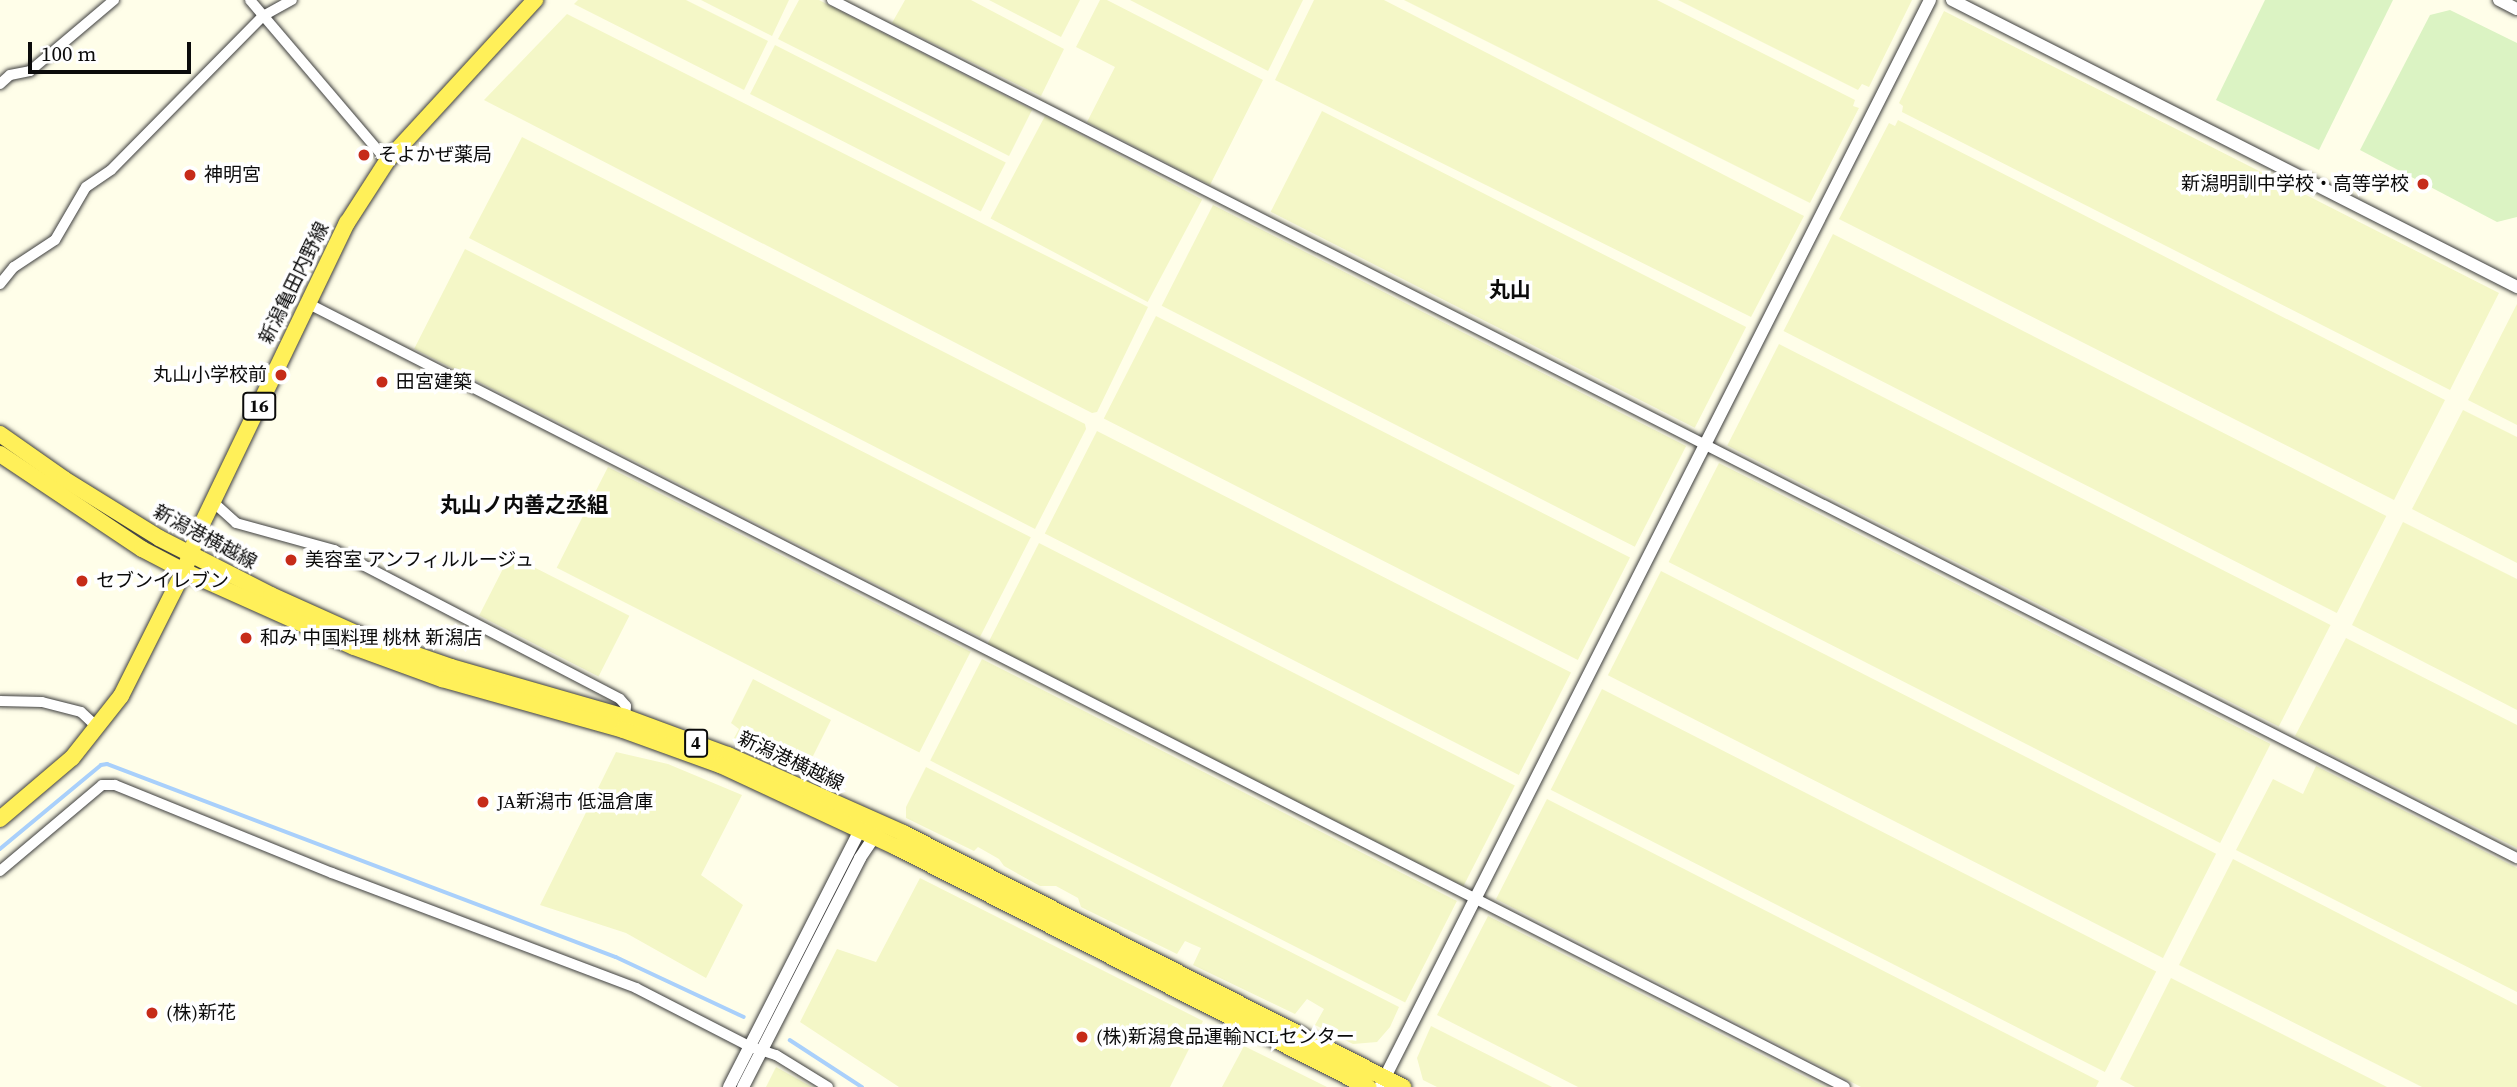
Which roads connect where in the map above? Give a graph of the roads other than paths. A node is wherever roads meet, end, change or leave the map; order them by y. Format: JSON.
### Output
{"nodes":[{"id":1,"x":114,"y":0,"type":"edge"},
{"id":2,"x":250,"y":0,"type":"edge"},
{"id":3,"x":292,"y":0,"type":"edge"},
{"id":4,"x":535,"y":0,"type":"edge"},
{"id":5,"x":832,"y":0,"type":"edge"},
{"id":6,"x":1930,"y":0,"type":"edge"},
{"id":7,"x":1952,"y":0,"type":"edge"},
{"id":8,"x":2499,"y":0,"type":"edge"},
{"id":9,"x":2517,"y":9,"type":"edge"},
{"id":10,"x":263,"y":16,"type":"junction"},
{"id":11,"x":0,"y":84,"type":"edge"},
{"id":12,"x":387,"y":161,"type":"junction"},
{"id":13,"x":0,"y":284,"type":"edge"},
{"id":14,"x":2517,"y":286,"type":"edge"},
{"id":15,"x":307,"y":303,"type":"junction"},
{"id":16,"x":0,"y":434,"type":"edge"},
{"id":17,"x":1706,"y":447,"type":"junction"},
{"id":18,"x":0,"y":454,"type":"edge"},
{"id":19,"x":213,"y":502,"type":"junction"},
{"id":20,"x":190,"y":554,"type":"junction"},
{"id":21,"x":184,"y":570,"type":"junction"},
{"id":22,"x":0,"y":701,"type":"edge"},
{"id":23,"x":625,"y":717,"type":"junction"},
{"id":24,"x":96,"y":727,"type":"junction"},
{"id":25,"x":0,"y":819,"type":"edge"},
{"id":26,"x":870,"y":828,"type":"junction"},
{"id":27,"x":2517,"y":858,"type":"edge"},
{"id":28,"x":0,"y":872,"type":"edge"},
{"id":29,"x":1475,"y":900,"type":"junction"},
{"id":30,"x":757,"y":1049,"type":"junction"},
{"id":31,"x":1382,"y":1082,"type":"edge"},
{"id":32,"x":729,"y":1087,"type":"edge"},
{"id":33,"x":743,"y":1087,"type":"edge"},
{"id":34,"x":828,"y":1087,"type":"edge"},
{"id":35,"x":1368,"y":1087,"type":"edge"},
{"id":36,"x":1403,"y":1087,"type":"edge"},
{"id":37,"x":1845,"y":1087,"type":"edge"}],
"edges":[{"from":1,"to":11,"type":"street"},
{"from":2,"to":10,"type":"street"},
{"from":3,"to":10,"type":"street"},
{"from":4,"to":12,"type":"main road","name":"新潟亀田内野線","number":"16"},
{"from":5,"to":17,"type":"street"},
{"from":6,"to":17,"type":"street"},
{"from":7,"to":14,"type":"street"},
{"from":8,"to":9,"type":"street"},
{"from":10,"to":12,"type":"street"},
{"from":10,"to":13,"type":"street"},
{"from":12,"to":15,"type":"main road","name":"新潟亀田内野線","number":"16"},
{"from":15,"to":19,"type":"main road","name":"新潟亀田内野線","number":"16"},
{"from":15,"to":29,"type":"street"},
{"from":16,"to":20,"type":"main road","name":"新潟港横越線","number":"4"},
{"from":17,"to":27,"type":"street"},
{"from":17,"to":29,"type":"street"},
{"from":18,"to":21,"type":"main road","name":"新潟港横越線","number":"4"},
{"from":19,"to":20,"type":"main road","name":"新潟亀田内野線","number":"16"},
{"from":19,"to":23,"type":"street"},
{"from":20,"to":21,"type":"main road","name":"新潟亀田内野線","number":"16"},
{"from":20,"to":23,"type":"main road","name":"新潟港横越線","number":"4"},
{"from":21,"to":24,"type":"main road","name":"新潟亀田内野線","number":"16"},
{"from":21,"to":26,"type":"main road","name":"新潟港横越線","number":"4"},
{"from":22,"to":24,"type":"street"},
{"from":23,"to":26,"type":"main road","name":"新潟港横越線","number":"4"},
{"from":24,"to":25,"type":"main road","name":"新潟亀田内野線","number":"16"},
{"from":26,"to":30,"type":"street"},
{"from":26,"to":31,"type":"main road","name":"新潟港横越線","number":"4"},
{"from":26,"to":35,"type":"main road","name":"新潟港横越線","number":"4"},
{"from":28,"to":30,"type":"street"},
{"from":29,"to":31,"type":"street"},
{"from":29,"to":37,"type":"street"},
{"from":30,"to":32,"type":"street"},
{"from":30,"to":33,"type":"street"},
{"from":30,"to":34,"type":"street"},
{"from":31,"to":36,"type":"main road","name":"新潟港横越線","number":"4"}]}
